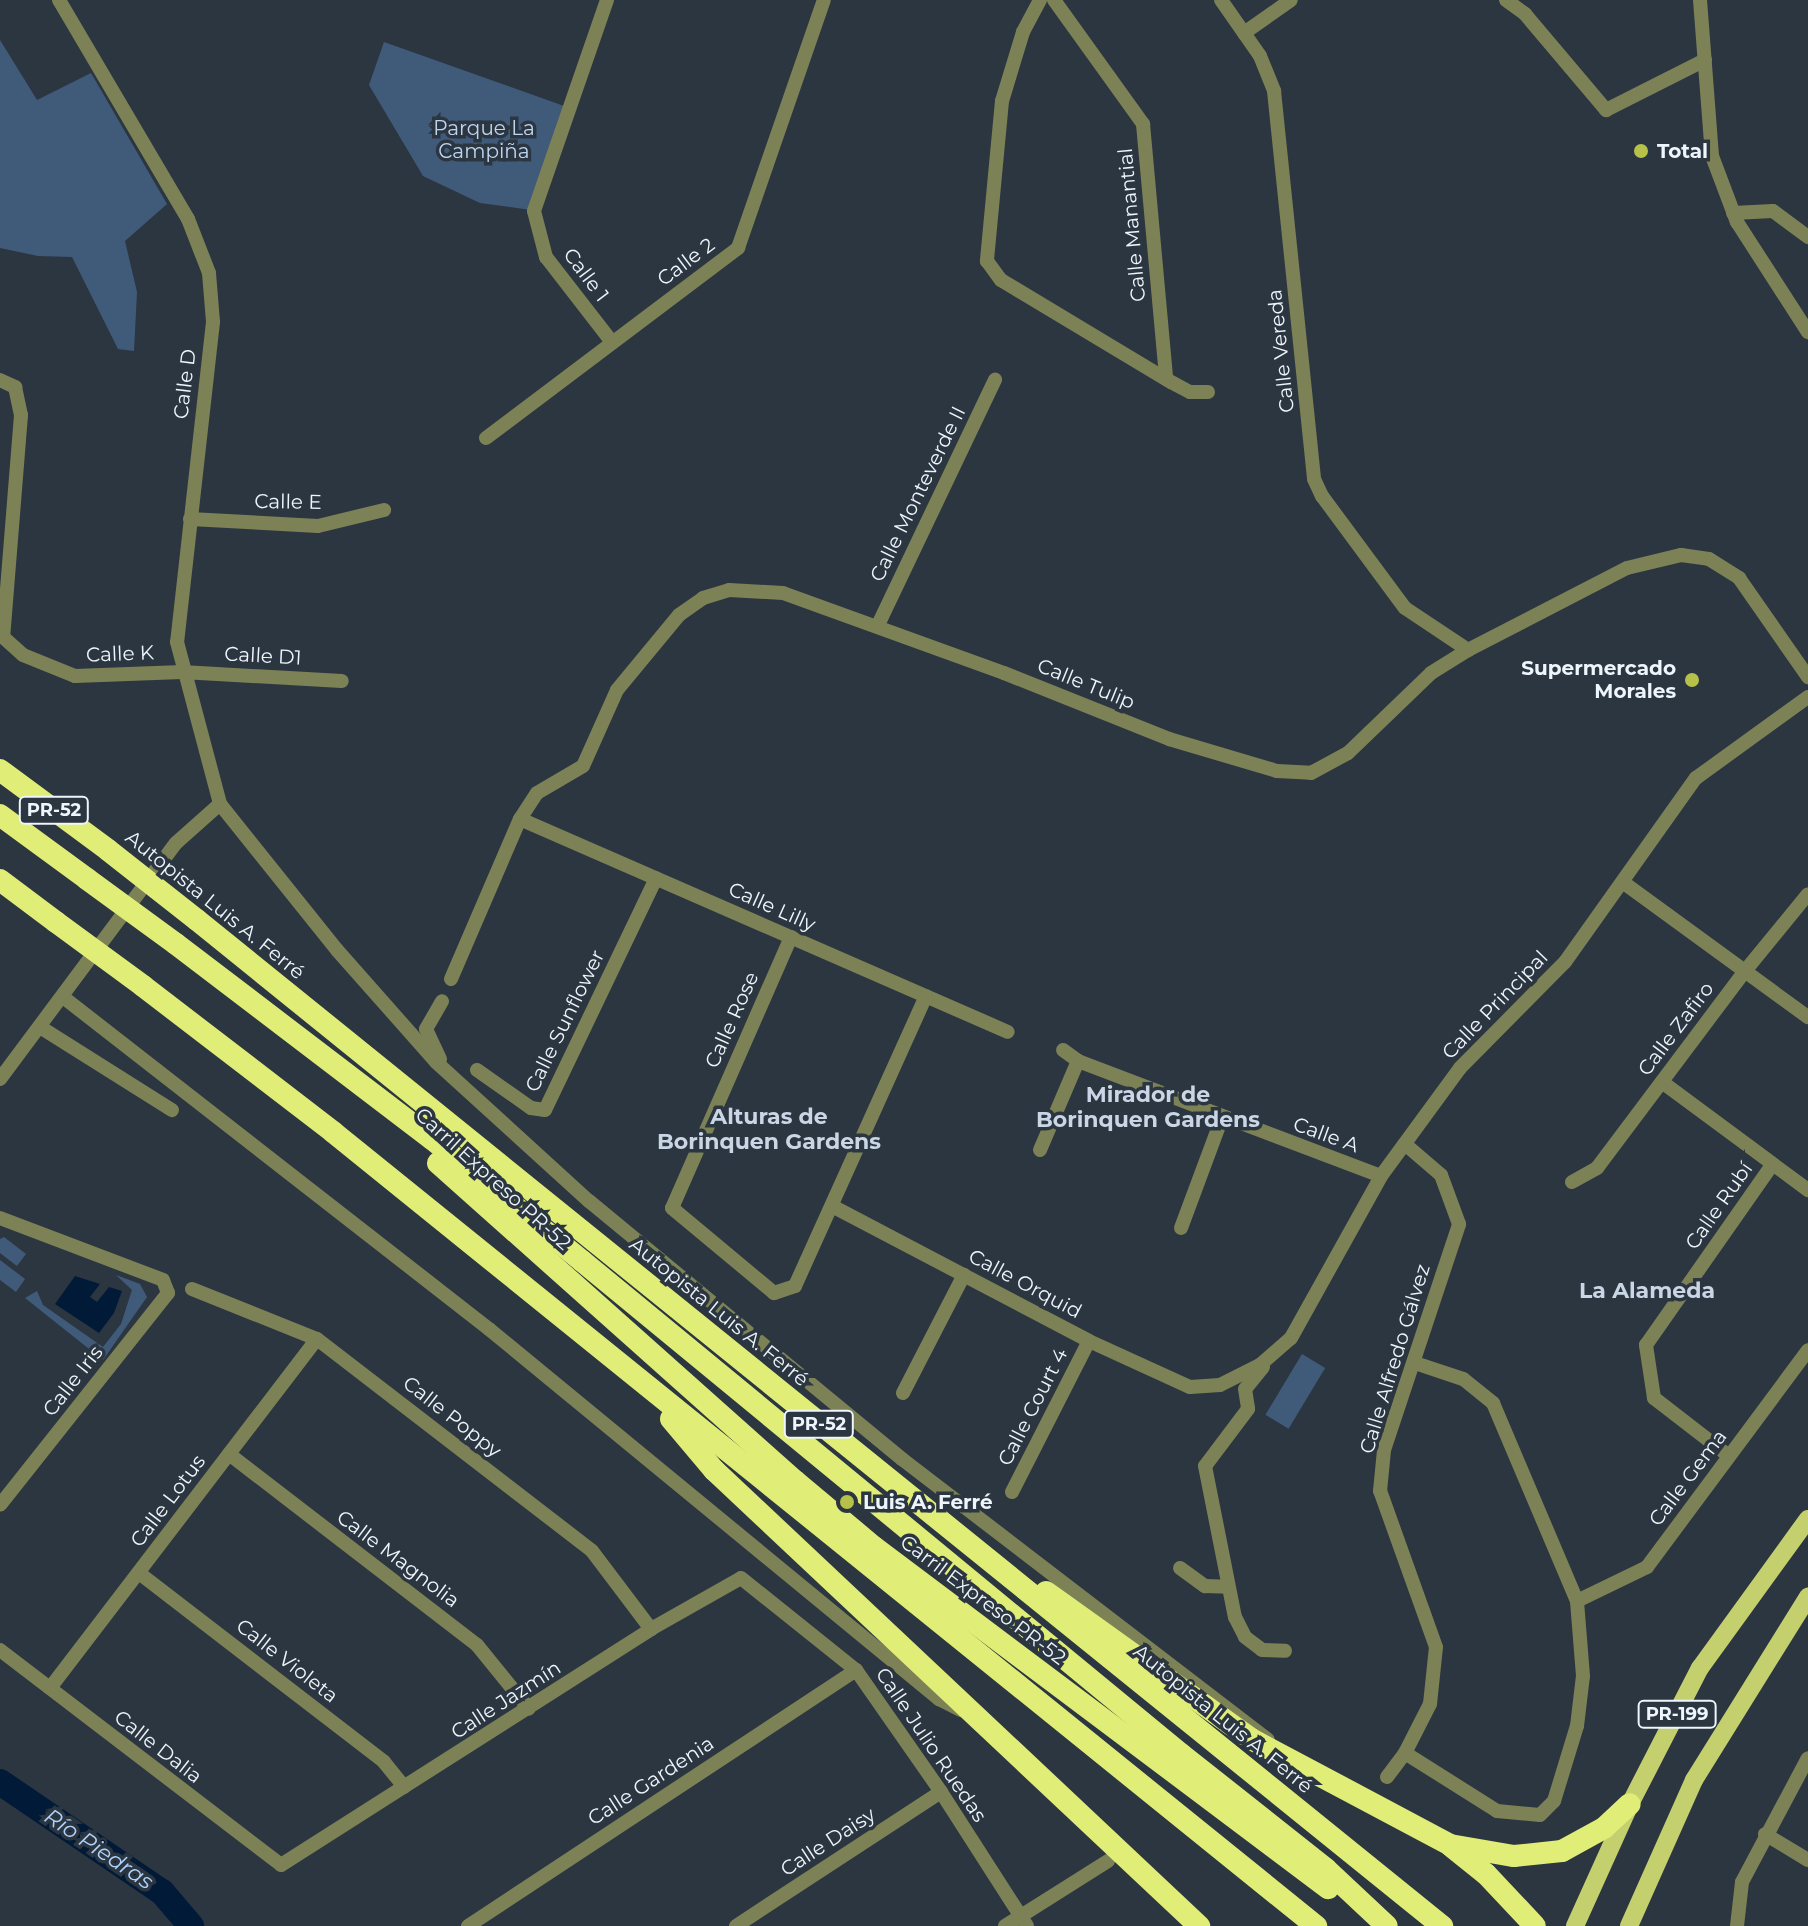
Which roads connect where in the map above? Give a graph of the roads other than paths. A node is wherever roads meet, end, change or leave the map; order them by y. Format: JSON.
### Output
{"nodes":[{"id":1,"x":79,"y":0,"type":"edge"},
{"id":2,"x":607,"y":0,"type":"edge"},
{"id":3,"x":824,"y":0,"type":"edge"},
{"id":4,"x":1040,"y":0,"type":"edge"},
{"id":5,"x":1054,"y":0,"type":"edge"},
{"id":6,"x":1221,"y":0,"type":"edge"},
{"id":7,"x":1291,"y":0,"type":"edge"},
{"id":8,"x":1506,"y":0,"type":"edge"},
{"id":9,"x":1700,"y":0,"type":"edge"},
{"id":10,"x":62,"y":4,"type":"edge"},
{"id":11,"x":1244,"y":33,"type":"junction"},
{"id":12,"x":1705,"y":60,"type":"junction"},
{"id":13,"x":1733,"y":213,"type":"junction"},
{"id":14,"x":1808,"y":237,"type":"edge"},
{"id":15,"x":1808,"y":332,"type":"edge"},
{"id":16,"x":612,"y":342,"type":"junction"},
{"id":17,"x":1166,"y":379,"type":"junction"},
{"id":18,"x":0,"y":380,"type":"edge"},
{"id":19,"x":995,"y":380,"type":"dead end"},
{"id":20,"x":1208,"y":392,"type":"dead end"},
{"id":21,"x":486,"y":438,"type":"dead end"},
{"id":22,"x":384,"y":510,"type":"dead end"},
{"id":23,"x":190,"y":519,"type":"junction"},
{"id":24,"x":878,"y":625,"type":"junction"},
{"id":25,"x":1468,"y":650,"type":"junction"},
{"id":26,"x":182,"y":672,"type":"junction"},
{"id":27,"x":1808,"y":677,"type":"edge"},
{"id":28,"x":342,"y":681,"type":"dead end"},
{"id":29,"x":1808,"y":697,"type":"edge"},
{"id":30,"x":0,"y":770,"type":"edge"},
{"id":31,"x":220,"y":804,"type":"junction"},
{"id":32,"x":0,"y":815,"type":"edge"},
{"id":33,"x":520,"y":819,"type":"junction"},
{"id":34,"x":656,"y":878,"type":"junction"},
{"id":35,"x":0,"y":880,"type":"edge"},
{"id":36,"x":1624,"y":883,"type":"junction"},
{"id":37,"x":1808,"y":894,"type":"edge"},
{"id":38,"x":791,"y":937,"type":"junction"},
{"id":39,"x":1745,"y":971,"type":"junction"},
{"id":40,"x":451,"y":979,"type":"dead end"},
{"id":41,"x":926,"y":996,"type":"junction"},
{"id":42,"x":63,"y":997,"type":"junction"},
{"id":43,"x":442,"y":1001,"type":"dead end"},
{"id":44,"x":1808,"y":1017,"type":"edge"},
{"id":45,"x":40,"y":1027,"type":"junction"},
{"id":46,"x":1008,"y":1032,"type":"dead end"},
{"id":47,"x":1063,"y":1050,"type":"dead end"},
{"id":48,"x":325,"y":1059,"type":"junction"},
{"id":49,"x":1078,"y":1061,"type":"junction"},
{"id":50,"x":477,"y":1070,"type":"dead end"},
{"id":51,"x":445,"y":1071,"type":"junction"},
{"id":52,"x":0,"y":1079,"type":"edge"},
{"id":53,"x":1662,"y":1082,"type":"junction"},
{"id":54,"x":172,"y":1110,"type":"dead end"},
{"id":55,"x":1222,"y":1118,"type":"junction"},
{"id":56,"x":1405,"y":1144,"type":"junction"},
{"id":57,"x":1040,"y":1150,"type":"dead end"},
{"id":58,"x":1772,"y":1165,"type":"junction"},
{"id":59,"x":1381,"y":1176,"type":"junction"},
{"id":60,"x":1572,"y":1182,"type":"dead end"},
{"id":61,"x":1808,"y":1190,"type":"edge"},
{"id":62,"x":832,"y":1206,"type":"junction"},
{"id":63,"x":0,"y":1218,"type":"edge"},
{"id":64,"x":1181,"y":1228,"type":"dead end"},
{"id":65,"x":964,"y":1275,"type":"junction"},
{"id":66,"x":192,"y":1289,"type":"dead end"},
{"id":67,"x":317,"y":1339,"type":"junction"},
{"id":68,"x":1089,"y":1341,"type":"junction"},
{"id":69,"x":1808,"y":1350,"type":"edge"},
{"id":70,"x":1273,"y":1354,"type":"junction"},
{"id":71,"x":1415,"y":1363,"type":"junction"},
{"id":72,"x":640,"y":1382,"type":"junction"},
{"id":73,"x":1202,"y":1386,"type":"joint"},
{"id":74,"x":903,"y":1393,"type":"dead end"},
{"id":75,"x":229,"y":1454,"type":"junction"},
{"id":76,"x":1729,"y":1456,"type":"junction"},
{"id":77,"x":1012,"y":1492,"type":"dead end"},
{"id":78,"x":1,"y":1503,"type":"edge"},
{"id":79,"x":1808,"y":1519,"type":"edge"},
{"id":80,"x":964,"y":1542,"type":"junction"},
{"id":81,"x":1180,"y":1568,"type":"dead end"},
{"id":82,"x":139,"y":1573,"type":"junction"},
{"id":83,"x":741,"y":1578,"type":"joint"},
{"id":84,"x":1228,"y":1587,"type":"junction"},
{"id":85,"x":1808,"y":1597,"type":"edge"},
{"id":86,"x":1577,"y":1601,"type":"junction"},
{"id":87,"x":651,"y":1629,"type":"junction"},
{"id":88,"x":0,"y":1650,"type":"edge"},
{"id":89,"x":1285,"y":1651,"type":"dead end"},
{"id":90,"x":856,"y":1670,"type":"junction"},
{"id":91,"x":50,"y":1688,"type":"junction"},
{"id":92,"x":529,"y":1709,"type":"junction"},
{"id":93,"x":972,"y":1715,"type":"junction"},
{"id":94,"x":1405,"y":1753,"type":"junction"},
{"id":95,"x":1808,"y":1758,"type":"edge"},
{"id":96,"x":1295,"y":1763,"type":"junction"},
{"id":97,"x":1387,"y":1777,"type":"dead end"},
{"id":98,"x":404,"y":1787,"type":"junction"},
{"id":99,"x":941,"y":1792,"type":"junction"},
{"id":100,"x":1630,"y":1804,"type":"junction"},
{"id":101,"x":1765,"y":1834,"type":"junction"},
{"id":102,"x":1450,"y":1845,"type":"junction"},
{"id":103,"x":294,"y":1858,"type":"joint"},
{"id":104,"x":1808,"y":1860,"type":"edge"},
{"id":105,"x":1108,"y":1861,"type":"dead end"},
{"id":106,"x":1024,"y":1921,"type":"edge"},
{"id":107,"x":468,"y":1926,"type":"edge"},
{"id":108,"x":736,"y":1926,"type":"edge"},
{"id":109,"x":1005,"y":1926,"type":"edge"},
{"id":110,"x":1199,"y":1926,"type":"edge"},
{"id":111,"x":1316,"y":1926,"type":"edge"},
{"id":112,"x":1386,"y":1926,"type":"edge"},
{"id":113,"x":1442,"y":1926,"type":"edge"},
{"id":114,"x":1535,"y":1926,"type":"edge"},
{"id":115,"x":1575,"y":1926,"type":"edge"},
{"id":116,"x":1629,"y":1926,"type":"edge"},
{"id":117,"x":1737,"y":1926,"type":"edge"}],
"edges":[{"from":1,"to":10,"type":"street"},
{"from":2,"to":16,"type":"street","name":"Calle 1"},
{"from":3,"to":16,"type":"street","name":"Calle 2"},
{"from":4,"to":17,"type":"street"},
{"from":5,"to":17,"type":"street","name":"Calle Manantial"},
{"from":6,"to":11,"type":"street","name":"Calle Vereda"},
{"from":7,"to":11,"type":"street"},
{"from":8,"to":12,"type":"street"},
{"from":9,"to":12,"type":"street"},
{"from":10,"to":23,"type":"street","name":"Calle D"},
{"from":11,"to":25,"type":"street","name":"Calle Vereda"},
{"from":12,"to":13,"type":"street"},
{"from":13,"to":14,"type":"street"},
{"from":13,"to":15,"type":"street"},
{"from":16,"to":21,"type":"street","name":"Calle 2"},
{"from":17,"to":20,"type":"street"},
{"from":18,"to":26,"type":"street","name":"Calle K"},
{"from":19,"to":24,"type":"street","name":"Calle Monteverde II"},
{"from":22,"to":23,"type":"street","name":"Calle E"},
{"from":23,"to":26,"type":"street","name":"Calle D"},
{"from":24,"to":25,"type":"street","name":"Calle Tulip"},
{"from":24,"to":33,"type":"street","name":"Calle Tulip"},
{"from":25,"to":27,"type":"street","name":"Calle Tulip"},
{"from":26,"to":28,"type":"street","name":"Calle D1"},
{"from":26,"to":31,"type":"street","name":"Calle D"},
{"from":29,"to":36,"type":"street","name":"Calle Principal"},
{"from":30,"to":80,"type":"highway","name":"Autopista Luis A. Ferré","number":"PR-52","bridge":true},
{"from":31,"to":42,"type":"street"},
{"from":31,"to":51,"type":"street"},
{"from":32,"to":48,"type":"highway","name":"Carril Expreso PR-52","bridge":true},
{"from":33,"to":34,"type":"street","name":"Calle Lilly"},
{"from":33,"to":40,"type":"street","name":"Calle Tulip"},
{"from":34,"to":38,"type":"street","name":"Calle Lilly"},
{"from":34,"to":50,"type":"street","name":"Calle Sunflower"},
{"from":35,"to":72,"type":"highway","bridge":true},
{"from":36,"to":39,"type":"street"},
{"from":36,"to":56,"type":"street","name":"Calle Principal"},
{"from":37,"to":39,"type":"street","name":"Calle Zafiro"},
{"from":38,"to":41,"type":"street","name":"Calle Lilly"},
{"from":38,"to":62,"type":"street","name":"Calle Rose"},
{"from":39,"to":44,"type":"street"},
{"from":39,"to":53,"type":"street","name":"Calle Zafiro"},
{"from":41,"to":46,"type":"street","name":"Calle Lilly"},
{"from":41,"to":62,"type":"street"},
{"from":42,"to":45,"type":"street"},
{"from":42,"to":93,"type":"street"},
{"from":43,"to":51,"type":"street"},
{"from":45,"to":52,"type":"street"},
{"from":45,"to":54,"type":"street"},
{"from":47,"to":49,"type":"street","name":"Calle A"},
{"from":48,"to":112,"type":"highway","name":"Carril Expreso PR-52"},
{"from":48,"to":112,"type":"highway","name":"Carril Expreso PR-52"},
{"from":49,"to":55,"type":"street","name":"Calle A"},
{"from":49,"to":57,"type":"street"},
{"from":51,"to":96,"type":"street"},
{"from":53,"to":58,"type":"street"},
{"from":53,"to":60,"type":"street","name":"Calle Zafiro"},
{"from":55,"to":59,"type":"street","name":"Calle A"},
{"from":55,"to":64,"type":"street"},
{"from":56,"to":59,"type":"street","name":"Calle Principal"},
{"from":56,"to":71,"type":"street","name":"Calle Alfredo Gálvez"},
{"from":58,"to":61,"type":"street"},
{"from":58,"to":76,"type":"street","name":"Calle Rubí"},
{"from":59,"to":70,"type":"street","name":"Calle Principal"},
{"from":62,"to":65,"type":"street","name":"Calle Orquid"},
{"from":63,"to":78,"type":"street","name":"Calle Iris"},
{"from":65,"to":68,"type":"street","name":"Calle Orquid"},
{"from":65,"to":74,"type":"street"},
{"from":66,"to":67,"type":"street","name":"Calle Poppy"},
{"from":67,"to":75,"type":"street","name":"Calle Lotus"},
{"from":67,"to":87,"type":"street","name":"Calle Poppy"},
{"from":68,"to":73,"type":"street","name":"Calle Orquid"},
{"from":68,"to":77,"type":"street","name":"Calle Court 4"},
{"from":69,"to":76,"type":"street","name":"Calle Gema"},
{"from":70,"to":73,"type":"street","name":"Calle Principal"},
{"from":70,"to":84,"type":"street"},
{"from":71,"to":86,"type":"street"},
{"from":71,"to":94,"type":"street","name":"Calle Alfredo Gálvez"},
{"from":72,"to":93,"type":"highway"},
{"from":72,"to":111,"type":"highway"},
{"from":75,"to":82,"type":"street","name":"Calle Lotus"},
{"from":75,"to":92,"type":"street","name":"Calle Magnolia"},
{"from":76,"to":86,"type":"street","name":"Calle Gema"},
{"from":79,"to":100,"type":"main road","number":"PR-199"},
{"from":80,"to":96,"type":"highway"},
{"from":80,"to":113,"type":"highway","name":"Autopista Luis A. Ferré","number":"PR-52"},
{"from":81,"to":84,"type":"street"},
{"from":82,"to":91,"type":"street","name":"Calle Lotus"},
{"from":82,"to":98,"type":"street","name":"Calle Violeta"},
{"from":83,"to":87,"type":"street","name":"Calle Jazmín"},
{"from":83,"to":90,"type":"street","name":"Calle Julio Ruedas"},
{"from":84,"to":89,"type":"street"},
{"from":85,"to":116,"type":"main road","number":"PR-199"},
{"from":86,"to":94,"type":"street"},
{"from":87,"to":92,"type":"street","name":"Calle Jazmín"},
{"from":88,"to":91,"type":"street","name":"Calle Dalia"},
{"from":90,"to":99,"type":"street","name":"Calle Julio Ruedas"},
{"from":90,"to":107,"type":"street","name":"Calle Gardenia"},
{"from":91,"to":103,"type":"street","name":"Calle Dalia"},
{"from":92,"to":98,"type":"street","name":"Calle Jazmín"},
{"from":93,"to":110,"type":"highway"},
{"from":94,"to":97,"type":"street","name":"Calle Alfredo Gálvez"},
{"from":95,"to":101,"type":"street"},
{"from":96,"to":102,"type":"highway"},
{"from":98,"to":103,"type":"street","name":"Calle Jazmín"},
{"from":99,"to":106,"type":"street","name":"Calle Julio Ruedas"},
{"from":99,"to":108,"type":"street","name":"Calle Daisy"},
{"from":100,"to":102,"type":"highway"},
{"from":100,"to":115,"type":"main road","number":"PR-199"},
{"from":101,"to":104,"type":"street"},
{"from":101,"to":117,"type":"street"},
{"from":102,"to":114,"type":"highway"},
{"from":105,"to":106,"type":"street"},
{"from":106,"to":109,"type":"street"}]}
